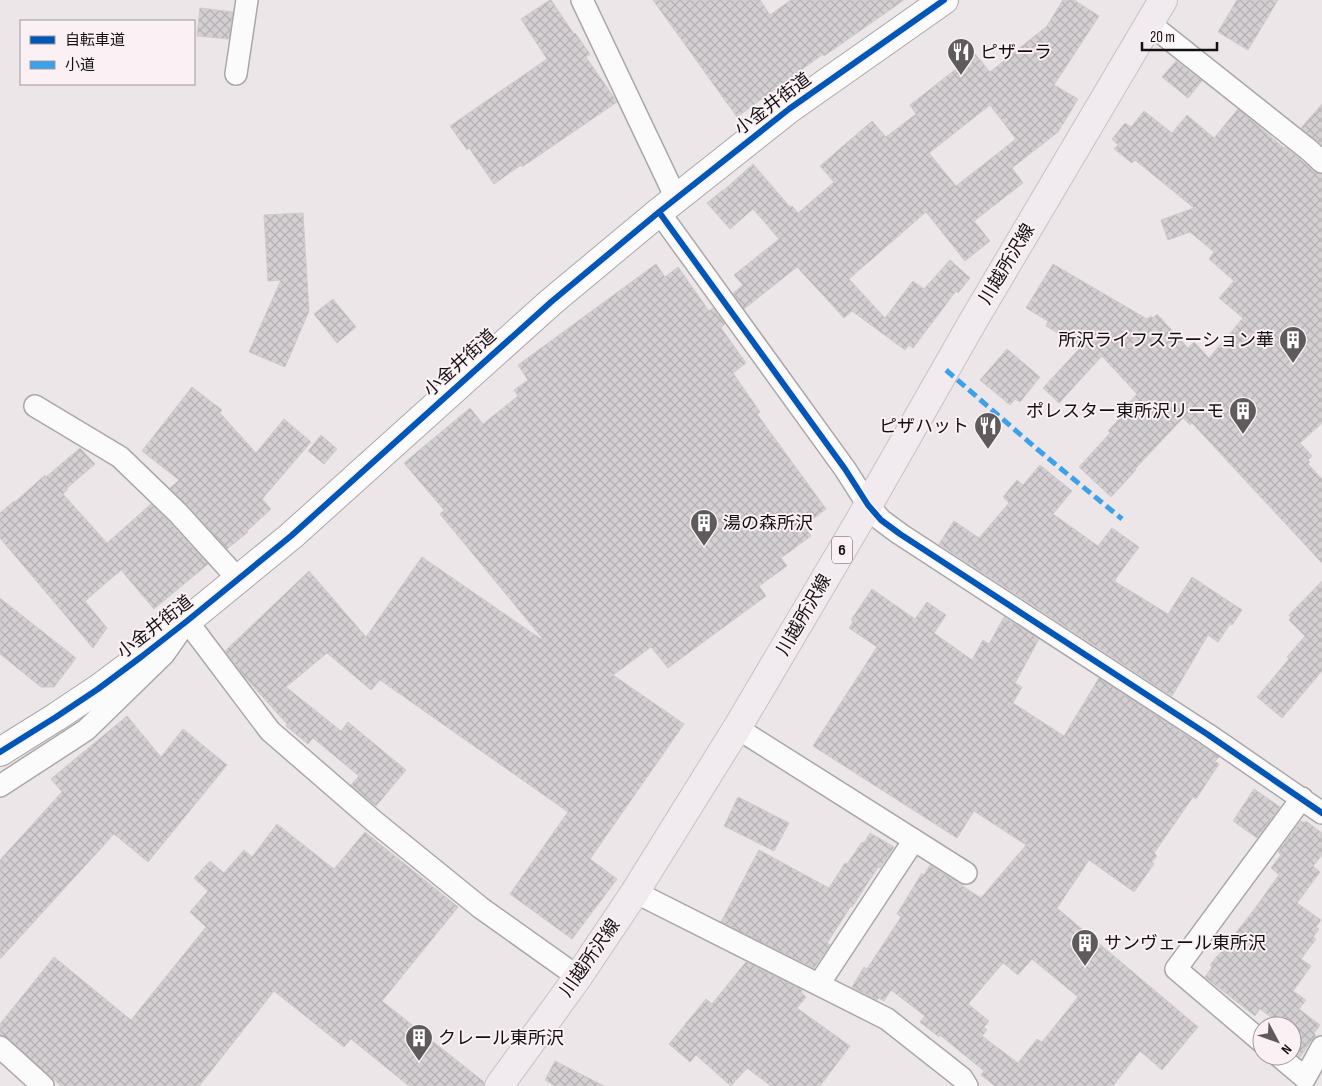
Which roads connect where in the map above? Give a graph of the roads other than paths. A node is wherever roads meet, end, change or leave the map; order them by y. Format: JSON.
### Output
{"nodes":[{"id":1,"x":247,"y":0,"type":"edge"},
{"id":2,"x":582,"y":0,"type":"edge"},
{"id":3,"x":944,"y":0,"type":"edge"},
{"id":4,"x":1163,"y":0,"type":"edge"},
{"id":5,"x":1149,"y":23,"type":"junction"},
{"id":6,"x":236,"y":74,"type":"dead end"},
{"id":7,"x":1322,"y":162,"type":"edge"},
{"id":8,"x":667,"y":205,"type":"junction"},
{"id":9,"x":35,"y":406,"type":"dead end"},
{"id":10,"x":868,"y":505,"type":"junction"},
{"id":11,"x":239,"y":580,"type":"junction"},
{"id":12,"x":188,"y":621,"type":"junction"},
{"id":13,"x":737,"y":728,"type":"junction"},
{"id":14,"x":0,"y":752,"type":"edge"},
{"id":15,"x":0,"y":786,"type":"edge"},
{"id":16,"x":1302,"y":798,"type":"junction"},
{"id":17,"x":1322,"y":813,"type":"edge"},
{"id":18,"x":914,"y":840,"type":"junction"},
{"id":19,"x":966,"y":873,"type":"dead end"},
{"id":20,"x":635,"y":892,"type":"junction"},
{"id":21,"x":578,"y":977,"type":"junction"},
{"id":22,"x":819,"y":984,"type":"junction"},
{"id":23,"x":1252,"y":1034,"type":"edge"},
{"id":24,"x":1322,"y":1047,"type":"edge"},
{"id":25,"x":0,"y":1048,"type":"edge"},
{"id":26,"x":1291,"y":1066,"type":"edge"},
{"id":27,"x":43,"y":1086,"type":"edge"},
{"id":28,"x":499,"y":1086,"type":"edge"},
{"id":29,"x":967,"y":1086,"type":"edge"}],
"edges":[{"from":1,"to":6,"type":"street"},
{"from":2,"to":8,"type":"street"},
{"from":3,"to":8,"type":"street","name":"小金井街道"},
{"from":4,"to":5,"type":"main road","name":"川越所沢線","number":"6"},
{"from":5,"to":7,"type":"street"},
{"from":5,"to":10,"type":"main road","name":"川越所沢線","number":"6"},
{"from":8,"to":10,"type":"street"},
{"from":8,"to":11,"type":"street","name":"小金井街道"},
{"from":9,"to":11,"type":"street"},
{"from":10,"to":13,"type":"main road","name":"川越所沢線","number":"6"},
{"from":10,"to":16,"type":"street"},
{"from":11,"to":12,"type":"street","name":"小金井街道"},
{"from":12,"to":14,"type":"street","name":"小金井街道"},
{"from":12,"to":15,"type":"street"},
{"from":12,"to":21,"type":"street"},
{"from":13,"to":18,"type":"street"},
{"from":13,"to":20,"type":"main road","name":"川越所沢線","number":"6"},
{"from":16,"to":17,"type":"street"},
{"from":16,"to":23,"type":"street"},
{"from":18,"to":19,"type":"street"},
{"from":18,"to":22,"type":"street"},
{"from":20,"to":21,"type":"main road","name":"川越所沢線","number":"6"},
{"from":20,"to":22,"type":"street"},
{"from":21,"to":28,"type":"main road","name":"川越所沢線","number":"6"},
{"from":22,"to":29,"type":"street"},
{"from":24,"to":26,"type":"street"},
{"from":25,"to":27,"type":"street"}]}
